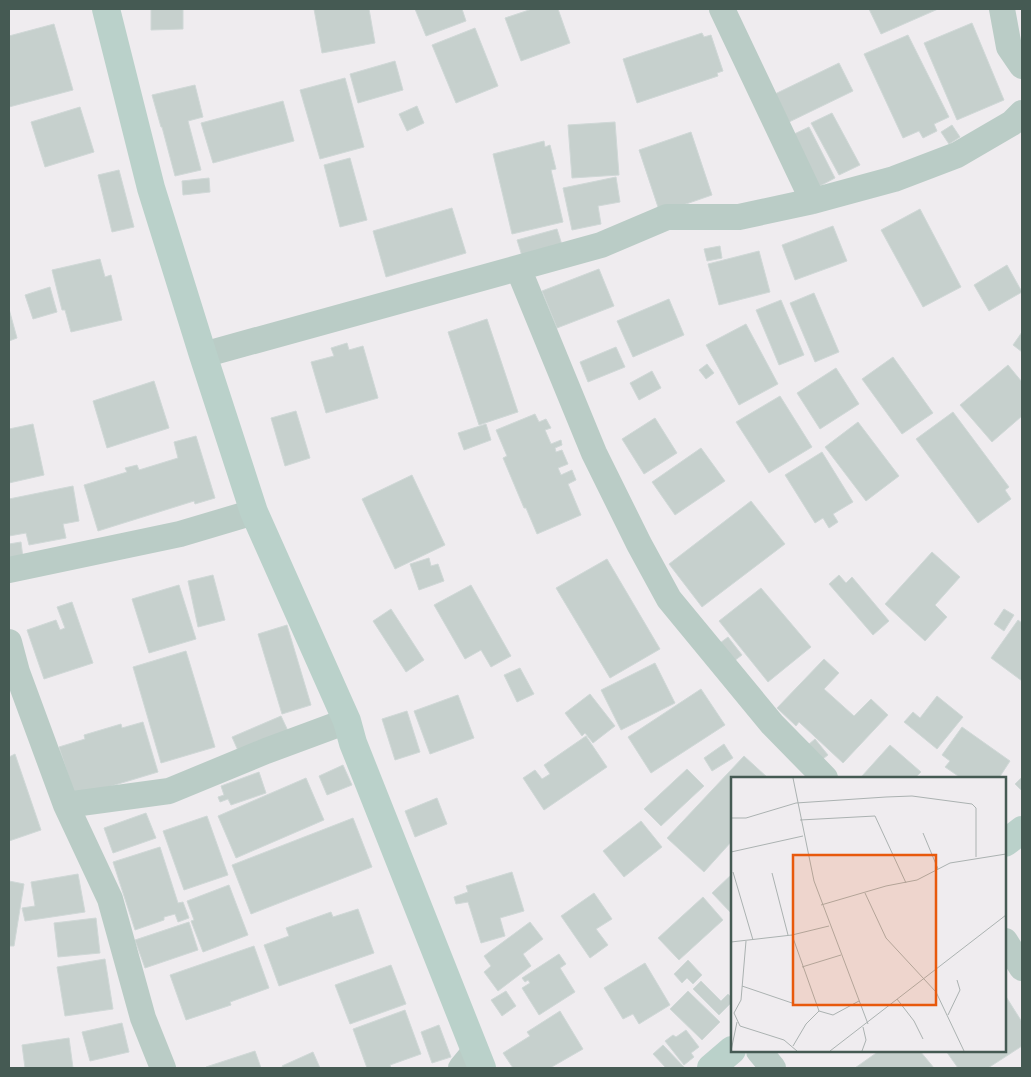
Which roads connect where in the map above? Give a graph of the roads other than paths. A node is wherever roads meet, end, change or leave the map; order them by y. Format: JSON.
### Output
{"nodes":[{"id":1,"x":106,"y":9,"type":"edge"},
{"id":2,"x":722,"y":9,"type":"edge"},
{"id":3,"x":1002,"y":9,"type":"edge"},
{"id":4,"x":1022,"y":66,"type":"edge"},
{"id":5,"x":1022,"y":113,"type":"edge"},
{"id":6,"x":813,"y":201,"type":"junction"},
{"id":7,"x":518,"y":268,"type":"junction"},
{"id":8,"x":204,"y":355,"type":"junction"},
{"id":9,"x":254,"y":512,"type":"junction"},
{"id":10,"x":9,"y":570,"type":"edge"},
{"id":11,"x":9,"y":642,"type":"edge"},
{"id":12,"x":347,"y":721,"type":"junction"},
{"id":13,"x":824,"y":777,"type":"edge"},
{"id":14,"x":66,"y":805,"type":"junction"},
{"id":15,"x":1022,"y":830,"type":"edge"},
{"id":16,"x":1006,"y":843,"type":"edge"},
{"id":17,"x":1006,"y":943,"type":"edge"},
{"id":18,"x":1022,"y":968,"type":"edge"},
{"id":19,"x":731,"y":1051,"type":"edge"},
{"id":20,"x":760,"y":1052,"type":"edge"},
{"id":21,"x":473,"y":1063,"type":"edge"},
{"id":22,"x":163,"y":1068,"type":"edge"},
{"id":23,"x":711,"y":1068,"type":"edge"},
{"id":24,"x":773,"y":1068,"type":"edge"}],
"edges":[{"from":1,"to":8,"type":"street"},
{"from":2,"to":6,"type":"street"},
{"from":3,"to":4,"type":"street"},
{"from":5,"to":6,"type":"street"},
{"from":6,"to":7,"type":"street"},
{"from":7,"to":8,"type":"street"},
{"from":7,"to":13,"type":"street"},
{"from":8,"to":9,"type":"street"},
{"from":9,"to":10,"type":"street"},
{"from":9,"to":12,"type":"street"},
{"from":11,"to":14,"type":"street"},
{"from":12,"to":14,"type":"street"},
{"from":12,"to":21,"type":"street"},
{"from":14,"to":22,"type":"street"},
{"from":15,"to":16,"type":"street"},
{"from":17,"to":18,"type":"street"},
{"from":19,"to":23,"type":"street"},
{"from":20,"to":24,"type":"street"}]}
